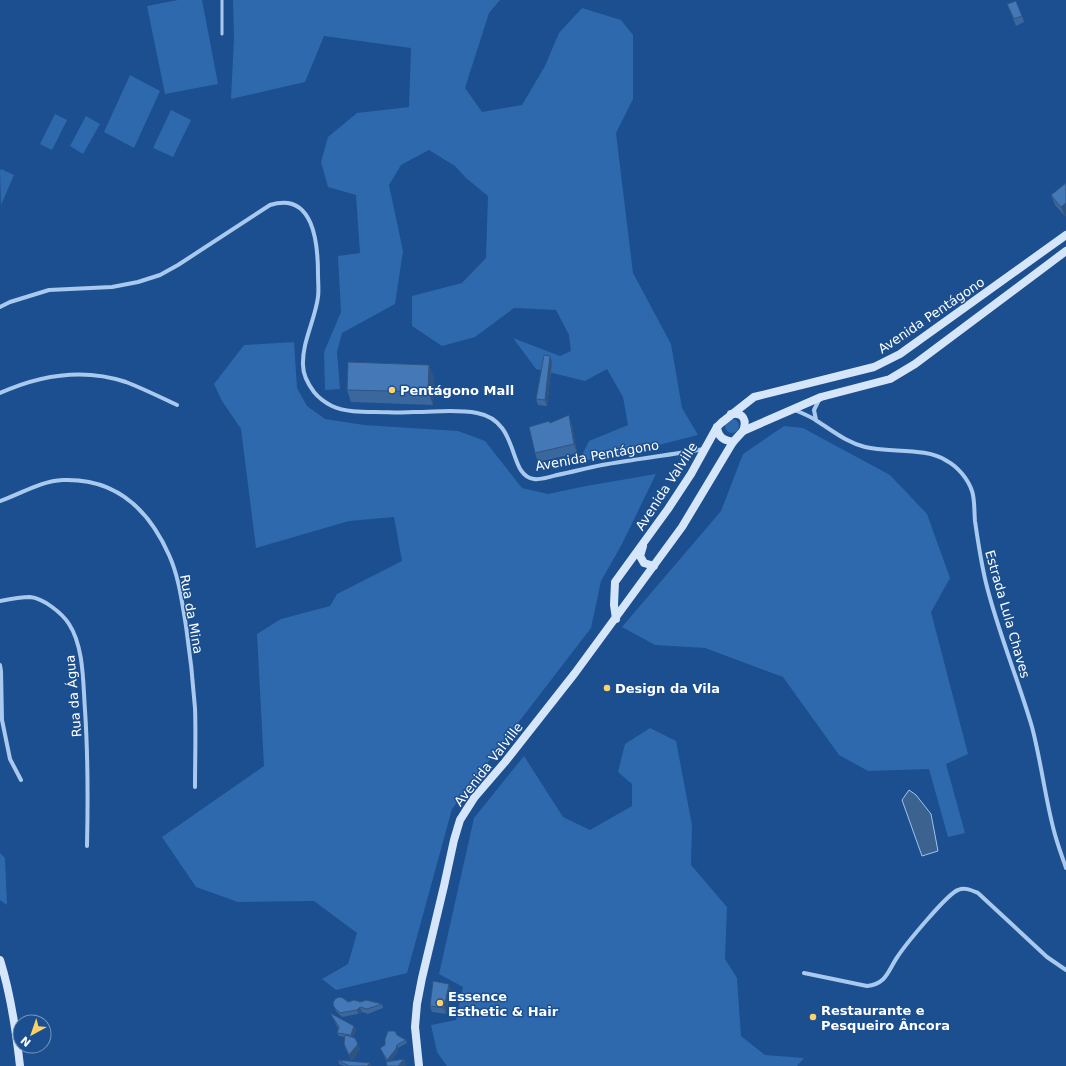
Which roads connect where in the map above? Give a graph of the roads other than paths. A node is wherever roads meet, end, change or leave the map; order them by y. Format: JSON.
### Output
{"nodes":[{"id":1,"x":222,"y":0,"type":"edge"},
{"id":2,"x":222,"y":34,"type":"dead end"},
{"id":3,"x":1066,"y":235,"type":"edge"},
{"id":4,"x":1066,"y":251,"type":"edge"},
{"id":5,"x":0,"y":307,"type":"edge"},
{"id":6,"x":0,"y":393,"type":"edge"},
{"id":7,"x":821,"y":397,"type":"junction"},
{"id":8,"x":177,"y":405,"type":"dead end"},
{"id":9,"x":793,"y":409,"type":"junction"},
{"id":10,"x":732,"y":414,"type":"junction"},
{"id":11,"x":816,"y":420,"type":"junction"},
{"id":12,"x":717,"y":427,"type":"junction"},
{"id":13,"x":743,"y":431,"type":"junction"},
{"id":14,"x":733,"y":442,"type":"junction"},
{"id":15,"x":704,"y":449,"type":"junction"},
{"id":16,"x":0,"y":501,"type":"edge"},
{"id":17,"x":644,"y":542,"type":"junction"},
{"id":18,"x":654,"y":566,"type":"junction"},
{"id":19,"x":0,"y":601,"type":"edge"},
{"id":20,"x":616,"y":619,"type":"junction"},
{"id":21,"x":0,"y":665,"type":"edge"},
{"id":22,"x":22,"y":780,"type":"dead end"},
{"id":23,"x":195,"y":787,"type":"dead end"},
{"id":24,"x":87,"y":846,"type":"dead end"},
{"id":25,"x":1066,"y":868,"type":"edge"},
{"id":26,"x":0,"y":960,"type":"edge"},
{"id":27,"x":1066,"y":970,"type":"edge"},
{"id":28,"x":804,"y":973,"type":"dead end"},
{"id":29,"x":20,"y":1066,"type":"edge"},
{"id":30,"x":419,"y":1066,"type":"edge"}],
"edges":[{"from":1,"to":2,"type":"lane"},
{"from":3,"to":10,"type":"main road","name":"Avenida Pentágono"},
{"from":4,"to":7,"type":"main road","name":"Avenida Pentágono"},
{"from":5,"to":15,"type":"street","name":"Avenida Pentágono"},
{"from":6,"to":8,"type":"street"},
{"from":7,"to":9,"type":"main road","name":"Avenida Pentágono"},
{"from":7,"to":11,"type":"street"},
{"from":9,"to":11,"type":"street","name":"Estrada Lula Chaves"},
{"from":9,"to":13,"type":"main road","name":"Avenida Pentágono"},
{"from":10,"to":12,"type":"main road","name":"Avenida Valville"},
{"from":10,"to":13,"type":"main road"},
{"from":11,"to":25,"type":"street","name":"Estrada Lula Chaves"},
{"from":12,"to":14,"type":"main road"},
{"from":12,"to":15,"type":"main road","name":"Avenida Valville"},
{"from":13,"to":14,"type":"main road","name":"Avenida Valville"},
{"from":14,"to":18,"type":"main road","name":"Avenida Valville"},
{"from":15,"to":17,"type":"main road","name":"Avenida Valville"},
{"from":16,"to":23,"type":"street","name":"Rua da Mina"},
{"from":17,"to":18,"type":"main road"},
{"from":17,"to":20,"type":"main road","name":"Avenida Valville"},
{"from":18,"to":20,"type":"main road","name":"Avenida Valville"},
{"from":19,"to":24,"type":"street","name":"Rua da Água"},
{"from":20,"to":30,"type":"main road","name":"Avenida Valville"},
{"from":21,"to":22,"type":"street"},
{"from":26,"to":29,"type":"main road"},
{"from":27,"to":28,"type":"street"}]}
